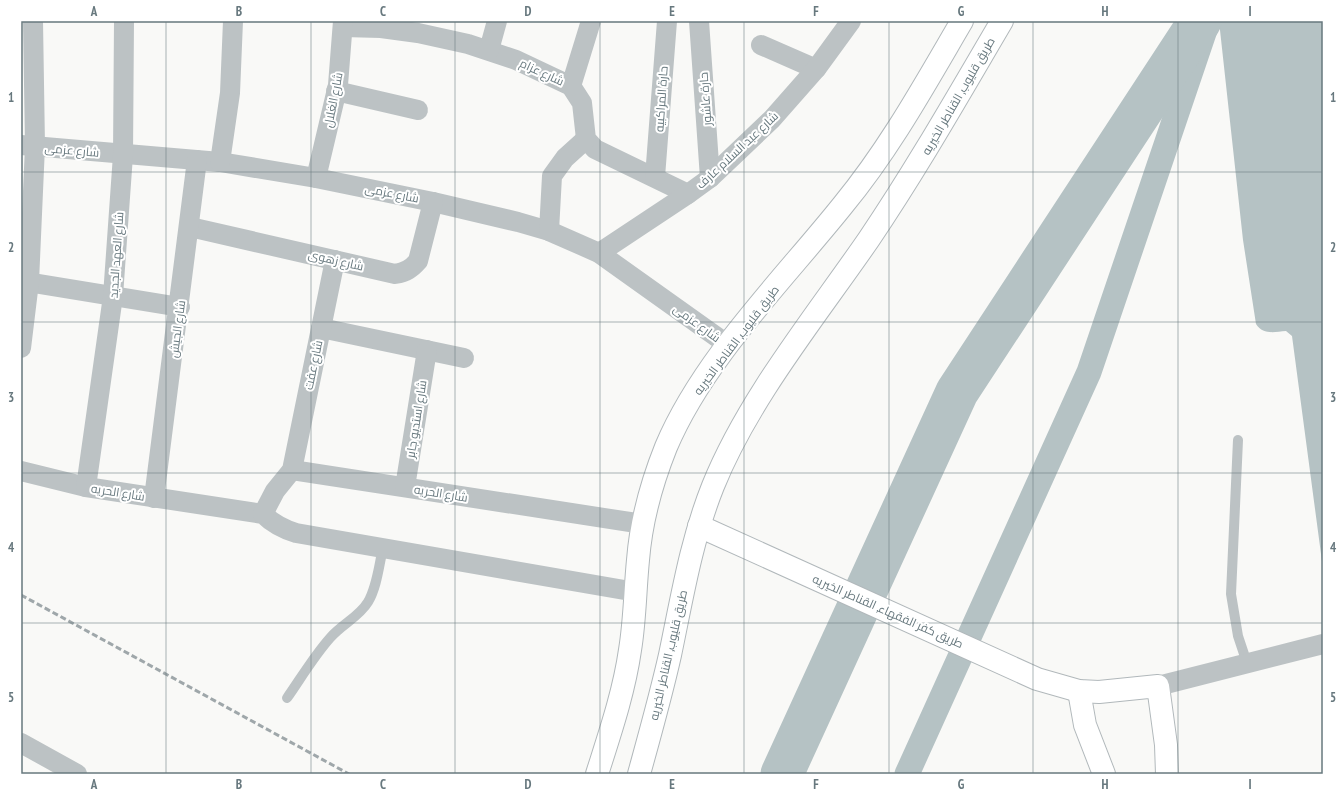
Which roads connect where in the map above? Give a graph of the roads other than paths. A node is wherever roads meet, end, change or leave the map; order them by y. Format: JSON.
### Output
{"nodes":[{"id":1,"x":33,"y":21,"type":"edge"},
{"id":2,"x":124,"y":21,"type":"edge"},
{"id":3,"x":233,"y":21,"type":"edge"},
{"id":4,"x":497,"y":21,"type":"edge"},
{"id":5,"x":591,"y":21,"type":"edge"},
{"id":6,"x":667,"y":21,"type":"edge"},
{"id":7,"x":699,"y":21,"type":"edge"},
{"id":8,"x":851,"y":21,"type":"edge"},
{"id":9,"x":962,"y":21,"type":"edge"},
{"id":10,"x":1002,"y":21,"type":"edge"},
{"id":11,"x":343,"y":24,"type":"edge"},
{"id":12,"x":417,"y":27,"type":"edge"},
{"id":13,"x":761,"y":45,"type":"dead end"},
{"id":14,"x":489,"y":50,"type":"junction"},
{"id":15,"x":816,"y":69,"type":"junction"},
{"id":16,"x":571,"y":86,"type":"junction"},
{"id":17,"x":336,"y":91,"type":"junction"},
{"id":18,"x":418,"y":110,"type":"dead end"},
{"id":19,"x":586,"y":139,"type":"junction"},
{"id":20,"x":28,"y":146,"type":"edge"},
{"id":21,"x":123,"y":154,"type":"junction"},
{"id":22,"x":198,"y":160,"type":"junction"},
{"id":23,"x":220,"y":162,"type":"junction"},
{"id":24,"x":655,"y":177,"type":"junction"},
{"id":25,"x":316,"y":178,"type":"junction"},
{"id":26,"x":710,"y":178,"type":"junction"},
{"id":27,"x":688,"y":194,"type":"junction"},
{"id":28,"x":434,"y":202,"type":"junction"},
{"id":29,"x":190,"y":227,"type":"junction"},
{"id":30,"x":549,"y":231,"type":"junction"},
{"id":31,"x":599,"y":253,"type":"junction"},
{"id":32,"x":335,"y":260,"type":"junction"},
{"id":33,"x":25,"y":282,"type":"edge"},
{"id":34,"x":113,"y":296,"type":"junction"},
{"id":35,"x":180,"y":307,"type":"junction"},
{"id":36,"x":321,"y":328,"type":"junction"},
{"id":37,"x":728,"y":345,"type":"junction"},
{"id":38,"x":21,"y":348,"type":"edge"},
{"id":39,"x":427,"y":350,"type":"junction"},
{"id":40,"x":464,"y":358,"type":"dead end"},
{"id":41,"x":1238,"y":440,"type":"dead end"},
{"id":42,"x":292,"y":470,"type":"junction"},
{"id":43,"x":21,"y":471,"type":"edge"},
{"id":44,"x":86,"y":487,"type":"junction"},
{"id":45,"x":405,"y":487,"type":"junction"},
{"id":46,"x":154,"y":498,"type":"junction"},
{"id":47,"x":263,"y":514,"type":"junction"},
{"id":48,"x":644,"y":524,"type":"junction"},
{"id":49,"x":699,"y":526,"type":"junction"},
{"id":50,"x":382,"y":548,"type":"junction"},
{"id":51,"x":636,"y":592,"type":"junction"},
{"id":52,"x":1320,"y":644,"type":"edge"},
{"id":53,"x":1248,"y":663,"type":"junction"},
{"id":54,"x":1158,"y":686,"type":"junction"},
{"id":55,"x":1079,"y":691,"type":"junction"},
{"id":56,"x":287,"y":698,"type":"dead end"},
{"id":57,"x":21,"y":743,"type":"edge"},
{"id":58,"x":77,"y":774,"type":"edge"},
{"id":59,"x":597,"y":774,"type":"edge"},
{"id":60,"x":639,"y":774,"type":"edge"},
{"id":61,"x":1104,"y":774,"type":"edge"},
{"id":62,"x":1167,"y":774,"type":"edge"}],
"edges":[{"from":1,"to":20,"type":"street"},
{"from":2,"to":21,"type":"street","name":"شارع العهد الجديد"},
{"from":3,"to":23,"type":"street"},
{"from":4,"to":14,"type":"street"},
{"from":5,"to":16,"type":"street"},
{"from":6,"to":24,"type":"street","name":"حارة المراكبيه"},
{"from":7,"to":26,"type":"street","name":"حارة عاشور"},
{"from":8,"to":15,"type":"street","name":"شارع عبد السلام عارف"},
{"from":9,"to":37,"type":"main road","name":"طريق قليوب, القناطر الخيريه"},
{"from":10,"to":49,"type":"main road","name":"طريق قليوب, القناطر الخيريه"},
{"from":11,"to":12,"type":"street","name":"شارع عزام"},
{"from":11,"to":17,"type":"street","name":"شارع الغلال"},
{"from":12,"to":14,"type":"street","name":"شارع عزام"},
{"from":13,"to":15,"type":"street"},
{"from":14,"to":16,"type":"street","name":"شارع عزام"},
{"from":15,"to":26,"type":"street","name":"شارع عبد السلام عارف"},
{"from":16,"to":19,"type":"street","name":"شارع عزام"},
{"from":17,"to":18,"type":"street"},
{"from":17,"to":25,"type":"street","name":"شارع الغلال"},
{"from":19,"to":24,"type":"street"},
{"from":19,"to":30,"type":"street"},
{"from":20,"to":21,"type":"street","name":"شارع عزمى"},
{"from":20,"to":33,"type":"street"},
{"from":21,"to":22,"type":"street","name":"شارع عزمى"},
{"from":21,"to":34,"type":"street","name":"شارع العهد الجديد"},
{"from":22,"to":23,"type":"street","name":"شارع عزمى"},
{"from":22,"to":29,"type":"street","name":"شارع الجيش"},
{"from":23,"to":25,"type":"street","name":"شارع عزمى"},
{"from":24,"to":27,"type":"street"},
{"from":25,"to":28,"type":"street","name":"شارع عزمى"},
{"from":26,"to":27,"type":"street","name":"شارع عبد السلام عارف"},
{"from":27,"to":31,"type":"street","name":"شارع عبد السلام عارف"},
{"from":28,"to":30,"type":"street","name":"شارع عزمى"},
{"from":28,"to":32,"type":"street","name":"شارع زهوى"},
{"from":29,"to":32,"type":"street","name":"شارع زهوى"},
{"from":29,"to":35,"type":"street","name":"شارع الجيش"},
{"from":30,"to":31,"type":"street","name":"شارع عزمى"},
{"from":31,"to":37,"type":"street","name":"شارع عزمى"},
{"from":32,"to":36,"type":"street","name":"شارع عفت"},
{"from":33,"to":34,"type":"street"},
{"from":33,"to":38,"type":"street"},
{"from":34,"to":35,"type":"street"},
{"from":34,"to":44,"type":"street","name":"شارع العهد الجديد"},
{"from":35,"to":46,"type":"street","name":"شارع الجيش"},
{"from":36,"to":39,"type":"street"},
{"from":36,"to":42,"type":"street","name":"شارع عفت"},
{"from":37,"to":48,"type":"main road","name":"طريق قليوب, القناطر الخيريه"},
{"from":39,"to":40,"type":"street"},
{"from":39,"to":45,"type":"street","name":"شارع استديو جابر"},
{"from":41,"to":53,"type":"lane"},
{"from":42,"to":45,"type":"street","name":"شارع الحريه"},
{"from":42,"to":47,"type":"street"},
{"from":43,"to":44,"type":"street","name":"شارع الحريه"},
{"from":44,"to":46,"type":"street","name":"شارع الحريه"},
{"from":45,"to":48,"type":"street","name":"شارع الحريه"},
{"from":46,"to":47,"type":"street","name":"شارع الحريه"},
{"from":47,"to":50,"type":"street"},
{"from":48,"to":51,"type":"main road","name":"طريق قليوب, القناطر الخيريه"},
{"from":49,"to":55,"type":"main road","name":"طريق كفر الفقهاء, القناطر الخيريه"},
{"from":49,"to":60,"type":"main road","name":"طريق قليوب, القناطر الخيريه"},
{"from":50,"to":51,"type":"street"},
{"from":50,"to":56,"type":"lane"},
{"from":51,"to":59,"type":"main road","name":"طريق قليوب, القناطر الخيريه"},
{"from":52,"to":53,"type":"street","name":"طريق كفر الفقهاء, القناطر الخيريه"},
{"from":53,"to":54,"type":"street","name":"طريق كفر الفقهاء, القناطر الخيريه"},
{"from":54,"to":55,"type":"main road","name":"طريق كفر الفقهاء, القناطر الخيريه"},
{"from":54,"to":62,"type":"main road"},
{"from":55,"to":61,"type":"main road"},
{"from":57,"to":58,"type":"street"}]}
